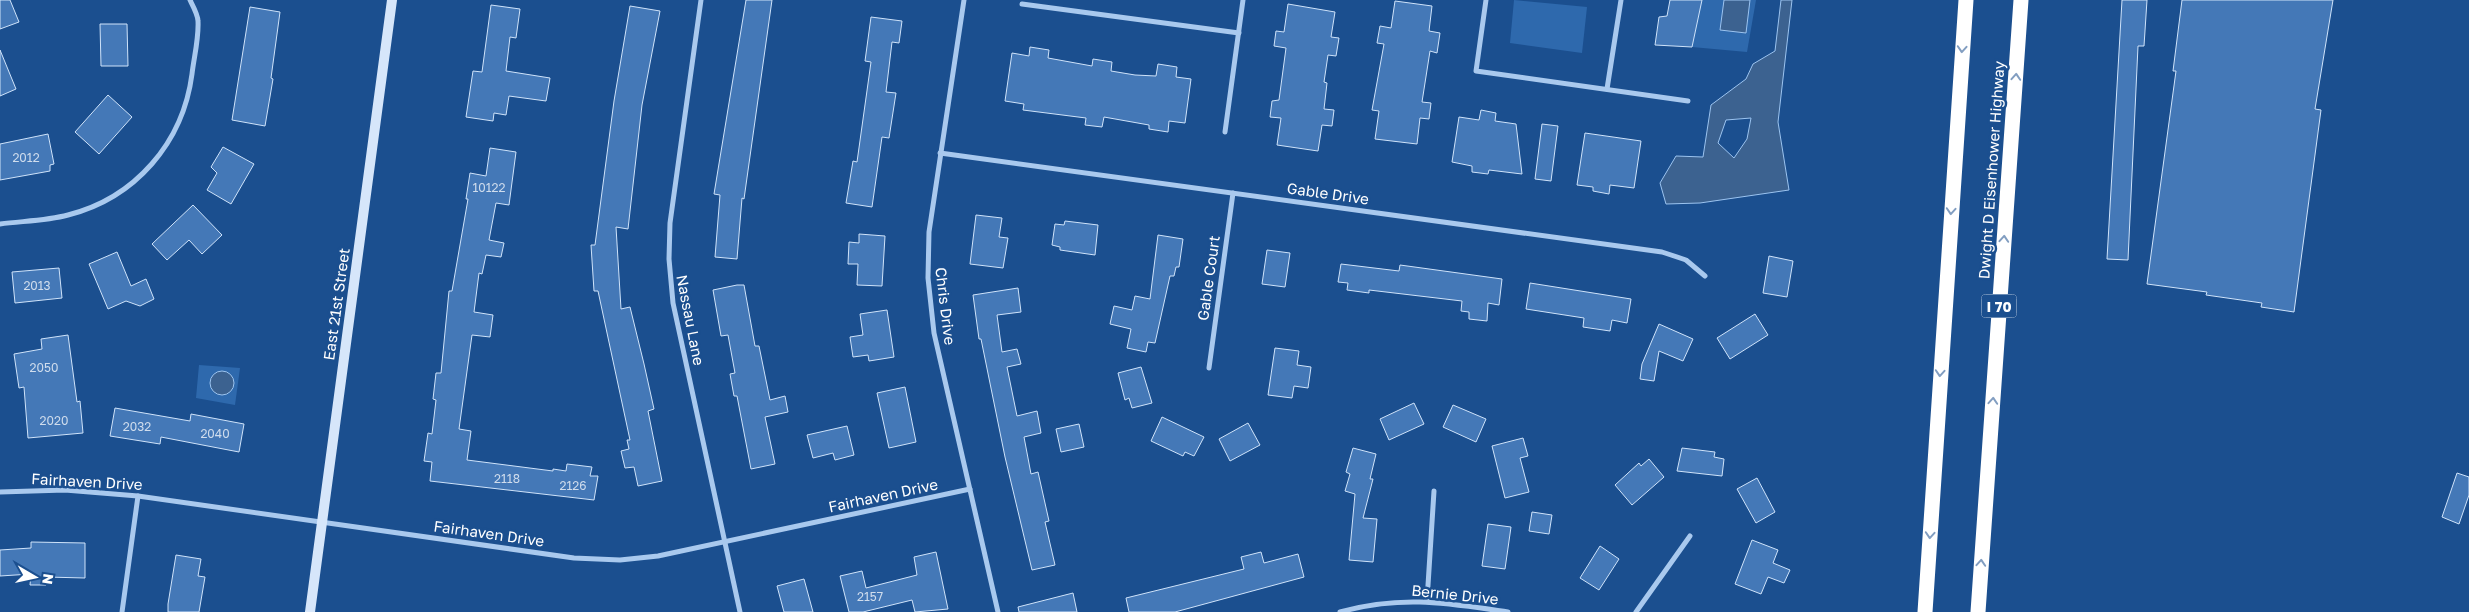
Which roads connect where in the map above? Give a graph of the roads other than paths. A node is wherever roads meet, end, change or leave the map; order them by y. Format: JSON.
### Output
{"nodes":[{"id":1,"x":190,"y":0,"type":"edge"},
{"id":2,"x":392,"y":0,"type":"edge"},
{"id":3,"x":701,"y":0,"type":"edge"},
{"id":4,"x":964,"y":0,"type":"edge"},
{"id":5,"x":1243,"y":0,"type":"edge"},
{"id":6,"x":1486,"y":0,"type":"edge"},
{"id":7,"x":1622,"y":0,"type":"edge"},
{"id":8,"x":1966,"y":0,"type":"edge"},
{"id":9,"x":2021,"y":0,"type":"edge"},
{"id":10,"x":1022,"y":4,"type":"dead end"},
{"id":11,"x":1239,"y":34,"type":"junction"},
{"id":12,"x":1607,"y":89,"type":"junction"},
{"id":13,"x":1688,"y":101,"type":"dead end"},
{"id":14,"x":1225,"y":132,"type":"dead end"},
{"id":15,"x":940,"y":153,"type":"junction"},
{"id":16,"x":1233,"y":193,"type":"junction"},
{"id":17,"x":0,"y":224,"type":"edge"},
{"id":18,"x":1706,"y":276,"type":"dead end"},
{"id":19,"x":1208,"y":368,"type":"dead end"},
{"id":20,"x":970,"y":489,"type":"junction"},
{"id":21,"x":1434,"y":491,"type":"dead end"},
{"id":22,"x":0,"y":492,"type":"edge"},
{"id":23,"x":138,"y":496,"type":"junction"},
{"id":24,"x":322,"y":521,"type":"junction"},
{"id":25,"x":1690,"y":536,"type":"dead end"},
{"id":26,"x":724,"y":542,"type":"junction"},
{"id":27,"x":1427,"y":601,"type":"junction"},
{"id":28,"x":122,"y":612,"type":"edge"},
{"id":29,"x":310,"y":612,"type":"edge"},
{"id":30,"x":740,"y":612,"type":"edge"},
{"id":31,"x":998,"y":612,"type":"edge"},
{"id":32,"x":1340,"y":612,"type":"edge"},
{"id":33,"x":1508,"y":612,"type":"edge"},
{"id":34,"x":1636,"y":612,"type":"edge"},
{"id":35,"x":1925,"y":612,"type":"edge"},
{"id":36,"x":1978,"y":612,"type":"edge"}],
"edges":[{"from":1,"to":17,"type":"street"},
{"from":2,"to":24,"type":"main road","name":"East 21st Street"},
{"from":3,"to":26,"type":"street","name":"Nassau Lane"},
{"from":4,"to":15,"type":"street","name":"Chris Drive"},
{"from":5,"to":11,"type":"street"},
{"from":6,"to":12,"type":"street"},
{"from":7,"to":12,"type":"street"},
{"from":8,"to":35,"type":"highway","one_way":true},
{"from":36,"to":9,"type":"highway","name":"Dwight D Eisenhower Highway","number":"I 70","one_way":true},
{"from":10,"to":11,"type":"street"},
{"from":11,"to":14,"type":"street"},
{"from":12,"to":13,"type":"street"},
{"from":15,"to":16,"type":"street","name":"Gable Drive"},
{"from":15,"to":20,"type":"street","name":"Chris Drive"},
{"from":16,"to":18,"type":"street","name":"Gable Drive"},
{"from":16,"to":19,"type":"street","name":"Gable Court"},
{"from":20,"to":26,"type":"street","name":"Fairhaven Drive"},
{"from":20,"to":31,"type":"street","name":"Chris Drive"},
{"from":21,"to":27,"type":"street"},
{"from":22,"to":23,"type":"street","name":"Fairhaven Drive"},
{"from":23,"to":24,"type":"street","name":"Fairhaven Drive"},
{"from":23,"to":28,"type":"street"},
{"from":24,"to":26,"type":"street","name":"Fairhaven Drive"},
{"from":24,"to":29,"type":"main road","name":"East 21st Street"},
{"from":25,"to":34,"type":"street"},
{"from":26,"to":30,"type":"street","name":"Nassau Lane"},
{"from":27,"to":32,"type":"street","name":"Bernie Drive"},
{"from":27,"to":33,"type":"street","name":"Bernie Drive"}]}
